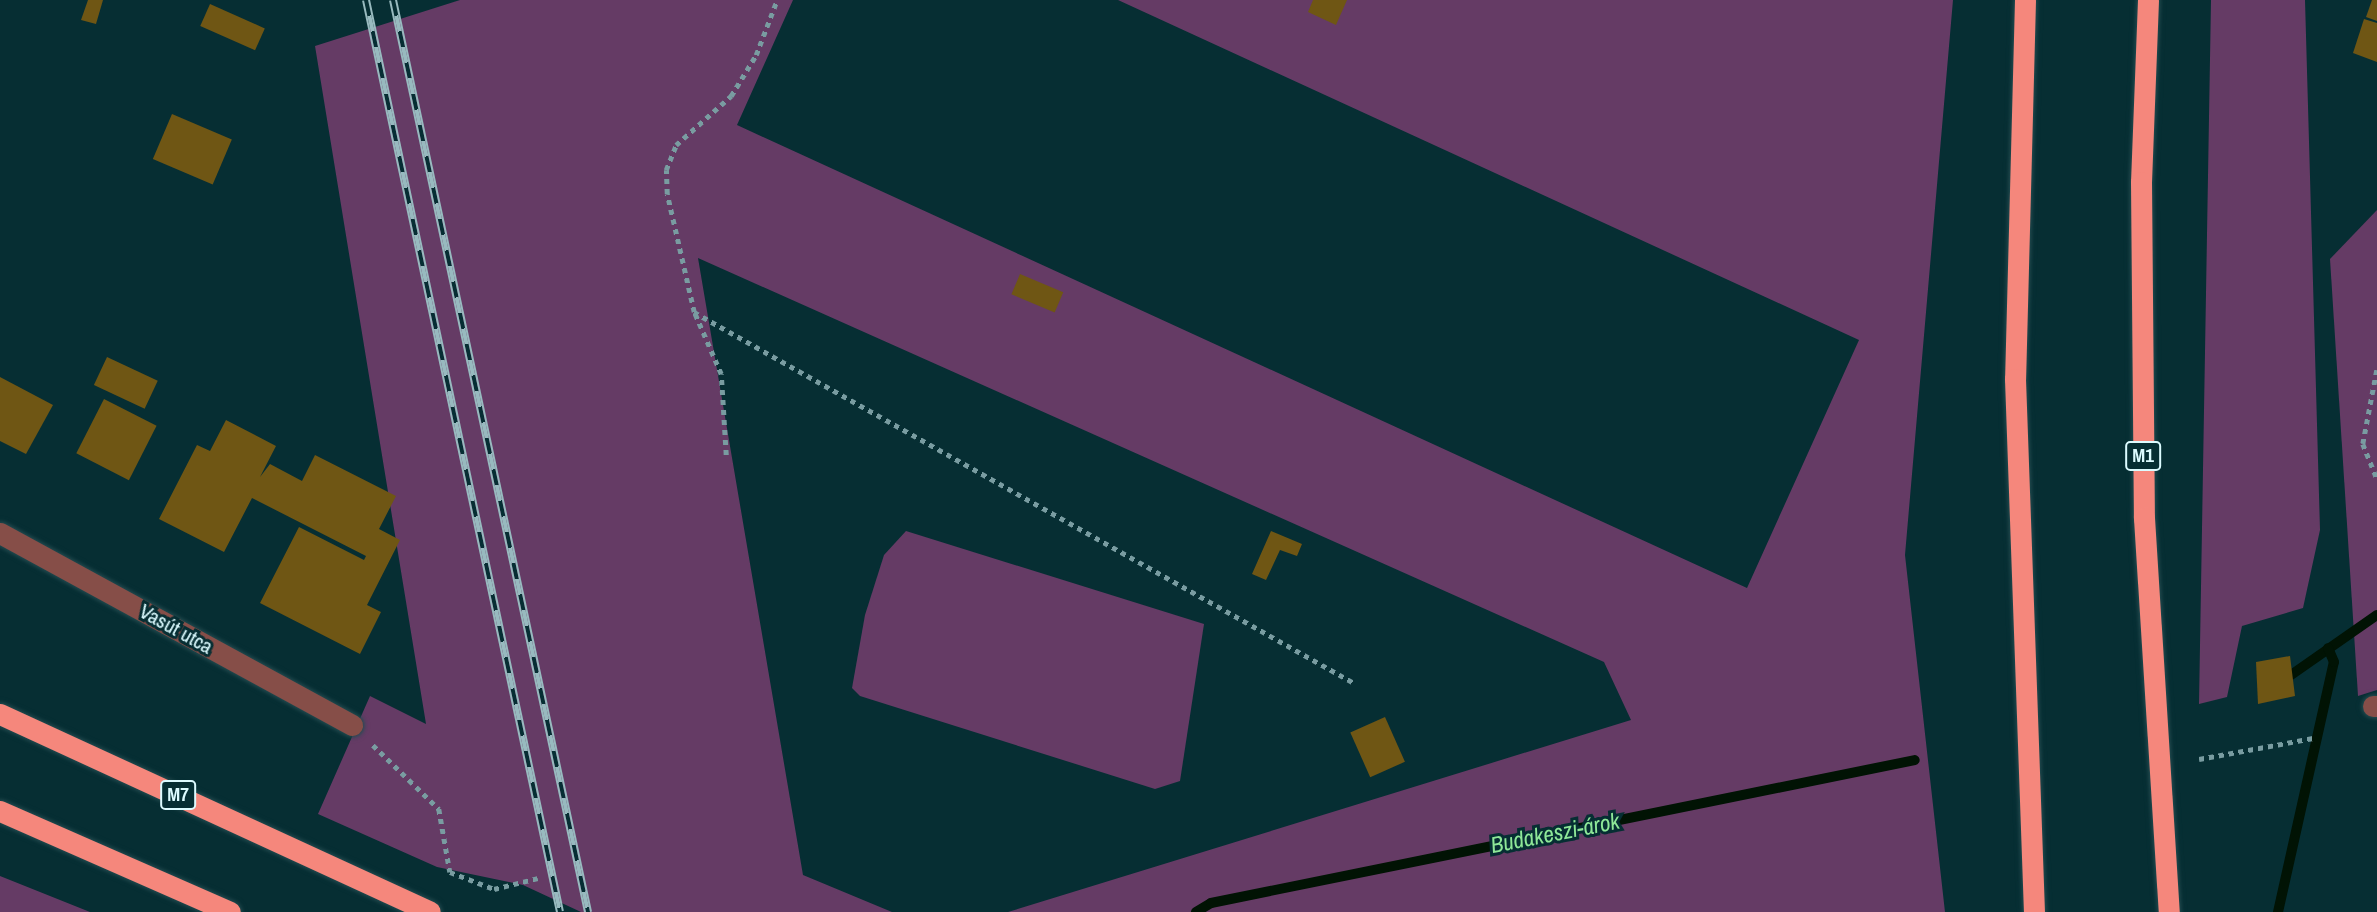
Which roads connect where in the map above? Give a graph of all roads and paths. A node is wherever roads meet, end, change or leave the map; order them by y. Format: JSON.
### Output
{"nodes":[{"id":1,"x":777,"y":0,"type":"edge"},
{"id":2,"x":2025,"y":0,"type":"edge"},
{"id":3,"x":2148,"y":0,"type":"edge"},
{"id":4,"x":694,"y":312,"type":"junction"},
{"id":5,"x":2377,"y":370,"type":"edge"},
{"id":6,"x":726,"y":455,"type":"dead end"},
{"id":7,"x":2377,"y":478,"type":"edge"},
{"id":8,"x":0,"y":533,"type":"edge"},
{"id":9,"x":1354,"y":683,"type":"dead end"},
{"id":10,"x":0,"y":714,"type":"edge"},
{"id":11,"x":352,"y":725,"type":"joint"},
{"id":12,"x":2313,"y":738,"type":"dead end"},
{"id":13,"x":2199,"y":759,"type":"dead end"},
{"id":14,"x":0,"y":811,"type":"edge"},
{"id":15,"x":538,"y":878,"type":"dead end"},
{"id":16,"x":230,"y":912,"type":"edge"},
{"id":17,"x":430,"y":912,"type":"edge"},
{"id":18,"x":2034,"y":912,"type":"edge"},
{"id":19,"x":2169,"y":912,"type":"edge"}],
"edges":[{"from":1,"to":4,"type":"path"},
{"from":2,"to":18,"type":"highway"},
{"from":3,"to":19,"type":"highway","number":"M1"},
{"from":4,"to":6,"type":"path"},
{"from":4,"to":9,"type":"path"},
{"from":5,"to":7,"type":"path"},
{"from":8,"to":11,"type":"street","name":"Vasút utca"},
{"from":10,"to":17,"type":"highway","number":"M7"},
{"from":11,"to":15,"type":"path"},
{"from":12,"to":13,"type":"path"},
{"from":14,"to":16,"type":"highway"}]}
